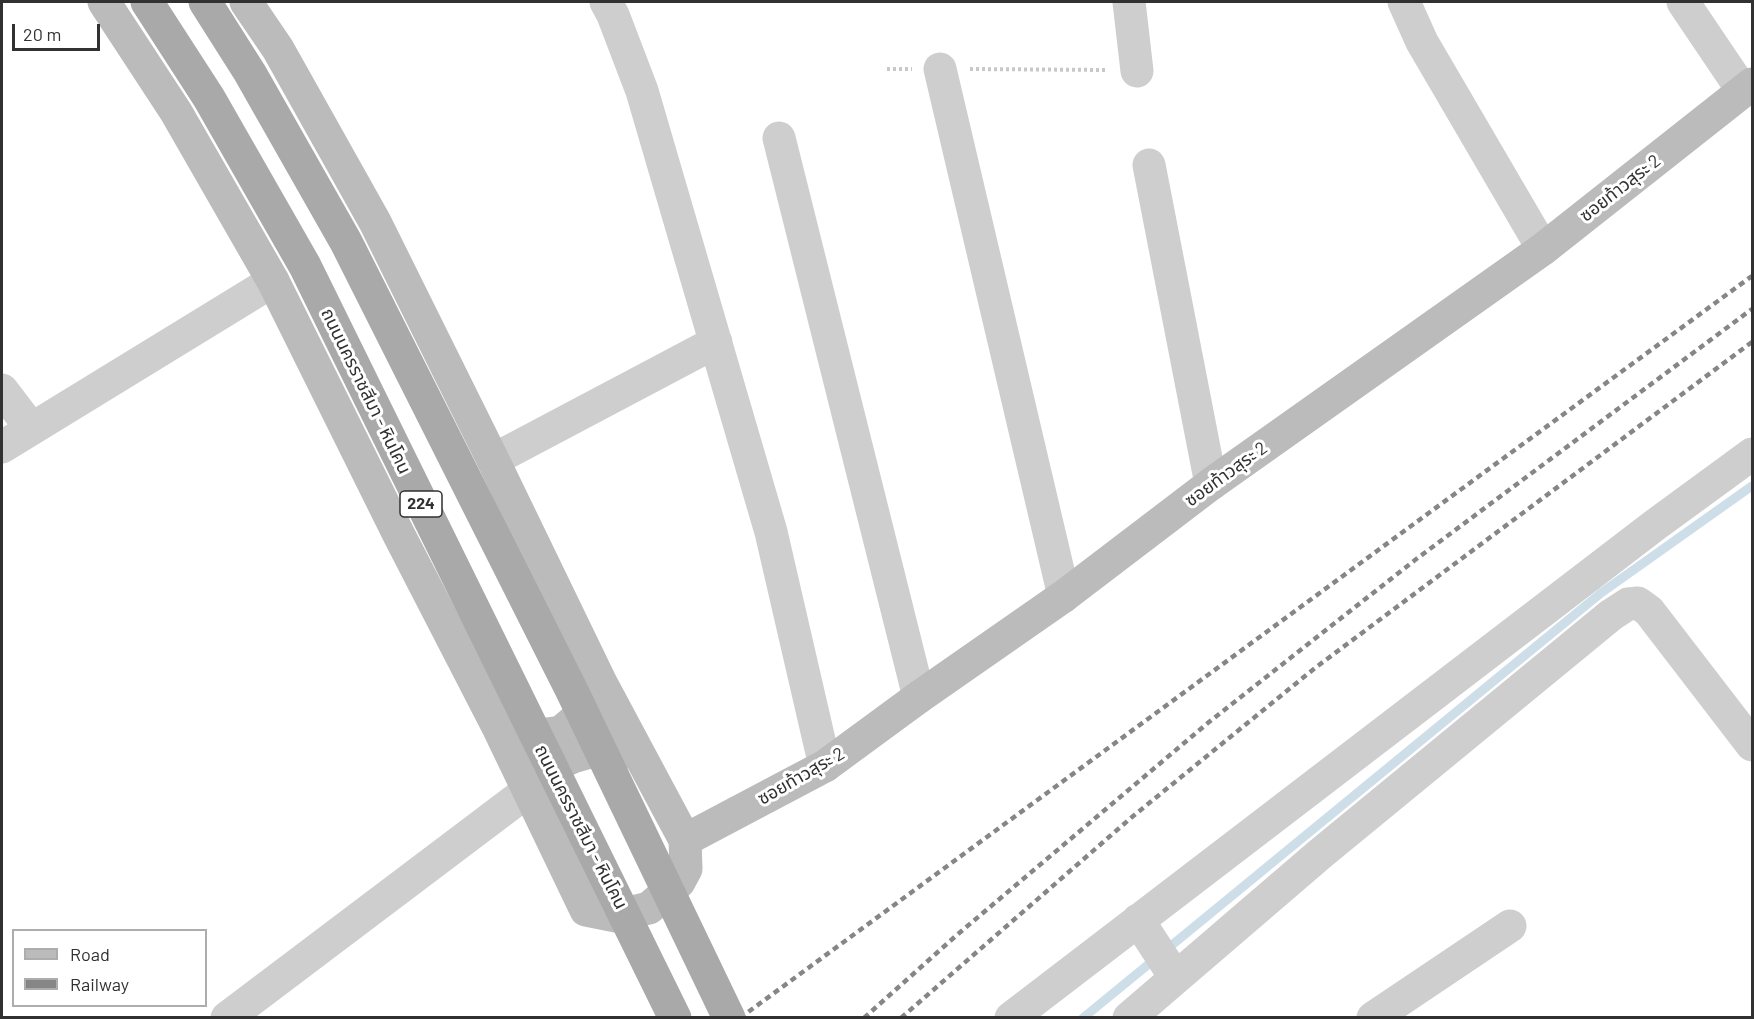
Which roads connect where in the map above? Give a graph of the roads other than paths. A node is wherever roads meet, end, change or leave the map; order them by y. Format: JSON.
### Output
{"nodes":[{"id":1,"x":104,"y":2,"type":"edge"},
{"id":2,"x":147,"y":2,"type":"edge"},
{"id":3,"x":205,"y":2,"type":"edge"},
{"id":4,"x":246,"y":2,"type":"edge"},
{"id":5,"x":606,"y":2,"type":"edge"},
{"id":6,"x":1129,"y":2,"type":"edge"},
{"id":7,"x":1404,"y":2,"type":"edge"},
{"id":8,"x":1683,"y":2,"type":"edge"},
{"id":9,"x":940,"y":69,"type":"road end"},
{"id":10,"x":1137,"y":71,"type":"road end"},
{"id":11,"x":1748,"y":88,"type":"edge"},
{"id":12,"x":779,"y":138,"type":"dead end"},
{"id":13,"x":1149,"y":165,"type":"dead end"},
{"id":14,"x":1543,"y":249,"type":"junction"},
{"id":15,"x":273,"y":281,"type":"junction"},
{"id":16,"x":716,"y":342,"type":"junction"},
{"id":17,"x":2,"y":390,"type":"edge"},
{"id":18,"x":32,"y":428,"type":"junction"},
{"id":19,"x":2,"y":447,"type":"edge"},
{"id":20,"x":1752,"y":454,"type":"edge"},
{"id":21,"x":494,"y":460,"type":"junction"},
{"id":22,"x":1211,"y":484,"type":"junction"},
{"id":23,"x":1064,"y":596,"type":"junction"},
{"id":24,"x":600,"y":681,"type":"junction"},
{"id":25,"x":919,"y":697,"type":"junction"},
{"id":26,"x":499,"y":729,"type":"junction"},
{"id":27,"x":1752,"y":746,"type":"edge"},
{"id":28,"x":641,"y":755,"type":"junction"},
{"id":29,"x":825,"y":766,"type":"junction"},
{"id":30,"x":529,"y":790,"type":"junction"},
{"id":31,"x":685,"y":840,"type":"junction"},
{"id":32,"x":1510,"y":926,"type":"dead end"},
{"id":33,"x":1144,"y":928,"type":"junction"},
{"id":34,"x":1172,"y":972,"type":"junction"},
{"id":35,"x":227,"y":1017,"type":"edge"},
{"id":36,"x":675,"y":1017,"type":"edge"},
{"id":37,"x":729,"y":1017,"type":"edge"},
{"id":38,"x":1011,"y":1017,"type":"edge"},
{"id":39,"x":1129,"y":1017,"type":"edge"},
{"id":40,"x":1373,"y":1017,"type":"edge"}],
"edges":[{"from":1,"to":15,"type":"main road"},
{"from":2,"to":36,"type":"main road","name":"ถนนนครราชสีมา - หินโคน","number":"224","bridge":true},
{"from":3,"to":37,"type":"main road","bridge":true},
{"from":4,"to":21,"type":"main road"},
{"from":5,"to":16,"type":"street"},
{"from":6,"to":10,"type":"street"},
{"from":7,"to":14,"type":"street"},
{"from":8,"to":11,"type":"street"},
{"from":9,"to":23,"type":"street"},
{"from":11,"to":14,"type":"main road","name":"ซอยท้าวสุระ 2"},
{"from":12,"to":25,"type":"street"},
{"from":13,"to":22,"type":"street"},
{"from":14,"to":22,"type":"main road","name":"ซอยท้าวสุระ 2"},
{"from":15,"to":18,"type":"street"},
{"from":15,"to":26,"type":"main road"},
{"from":16,"to":21,"type":"street"},
{"from":16,"to":29,"type":"street"},
{"from":17,"to":18,"type":"street"},
{"from":18,"to":19,"type":"street"},
{"from":20,"to":33,"type":"street"},
{"from":21,"to":24,"type":"main road"},
{"from":22,"to":23,"type":"main road","name":"ซอยท้าวสุระ 2"},
{"from":23,"to":25,"type":"main road","name":"ซอยท้าวสุระ 2"},
{"from":24,"to":26,"type":"main road"},
{"from":24,"to":28,"type":"main road"},
{"from":25,"to":29,"type":"main road","name":"ซอยท้าวสุระ 2"},
{"from":26,"to":30,"type":"main road"},
{"from":27,"to":34,"type":"street"},
{"from":28,"to":30,"type":"main road"},
{"from":28,"to":31,"type":"main road"},
{"from":29,"to":31,"type":"main road","name":"ซอยท้าวสุระ 2"},
{"from":30,"to":31,"type":"main road"},
{"from":30,"to":35,"type":"street"},
{"from":32,"to":40,"type":"street"},
{"from":33,"to":34,"type":"street"},
{"from":33,"to":38,"type":"street"},
{"from":34,"to":39,"type":"street"}]}
